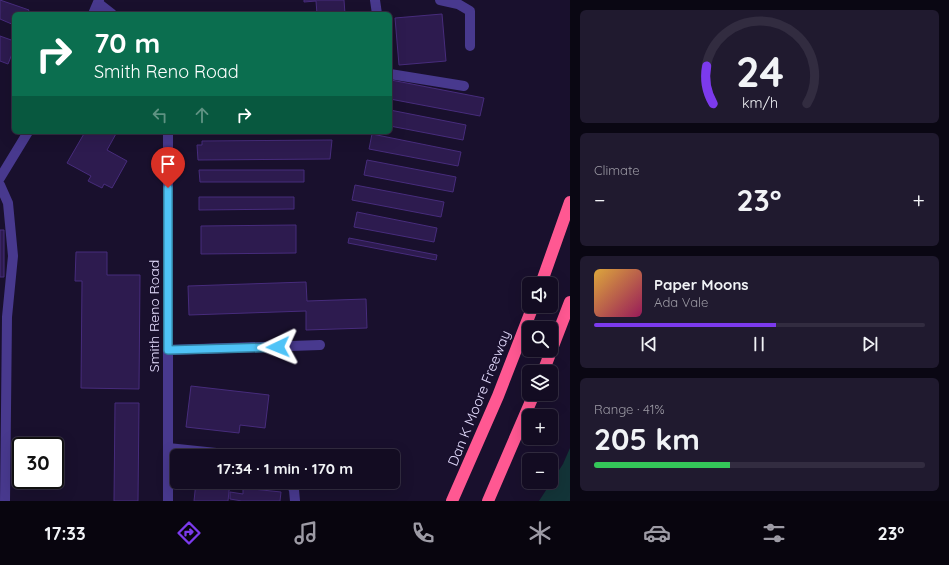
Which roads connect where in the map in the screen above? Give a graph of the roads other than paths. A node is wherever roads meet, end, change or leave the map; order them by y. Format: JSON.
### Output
{"nodes":[{"id":1,"x":375,"y":0,"type":"edge"},
{"id":2,"x":440,"y":0,"type":"edge"},
{"id":3,"x":98,"y":2,"type":"edge"},
{"id":4,"x":94,"y":12,"type":"edge"},
{"id":5,"x":110,"y":12,"type":"edge"},
{"id":6,"x":377,"y":12,"type":"edge"},
{"id":7,"x":470,"y":46,"type":"dead end"},
{"id":8,"x":392,"y":74,"type":"edge"},
{"id":9,"x":464,"y":86,"type":"dead end"},
{"id":10,"x":27,"y":134,"type":"edge"},
{"id":11,"x":168,"y":134,"type":"edge"},
{"id":12,"x":0,"y":178,"type":"edge"},
{"id":13,"x":0,"y":185,"type":"edge"},
{"id":14,"x":570,"y":202,"type":"edge"},
{"id":15,"x":544,"y":277,"type":"edge"},
{"id":16,"x":570,"y":302,"type":"edge"},
{"id":17,"x":530,"y":313,"type":"edge"},
{"id":18,"x":320,"y":345,"type":"dead end"},
{"id":19,"x":168,"y":350,"type":"junction"},
{"id":20,"x":546,"y":365,"type":"edge"},
{"id":21,"x":531,"y":401,"type":"edge"},
{"id":22,"x":168,"y":448,"type":"junction"},
{"id":23,"x":178,"y":449,"type":"edge"},
{"id":24,"x":294,"y":489,"type":"edge"},
{"id":25,"x":5,"y":501,"type":"edge"},
{"id":26,"x":168,"y":501,"type":"edge"},
{"id":27,"x":295,"y":501,"type":"edge"},
{"id":28,"x":452,"y":501,"type":"edge"},
{"id":29,"x":488,"y":501,"type":"edge"}],
"edges":[{"from":1,"to":6,"type":"street"},
{"from":2,"to":7,"type":"street"},
{"from":3,"to":4,"type":"street"},
{"from":3,"to":5,"type":"street"},
{"from":8,"to":9,"type":"street"},
{"from":10,"to":12,"type":"street"},
{"from":11,"to":19,"type":"street","name":"Smith Reno Road"},
{"from":13,"to":25,"type":"street"},
{"from":14,"to":15,"type":"highway"},
{"from":16,"to":20,"type":"highway"},
{"from":17,"to":28,"type":"highway","name":"Dan K Moore Freeway"},
{"from":18,"to":19,"type":"street"},
{"from":19,"to":22,"type":"street","name":"Smith Reno Road"},
{"from":21,"to":29,"type":"highway"},
{"from":22,"to":23,"type":"street"},
{"from":22,"to":26,"type":"street","name":"Smith Reno Road"},
{"from":24,"to":27,"type":"street"}]}
